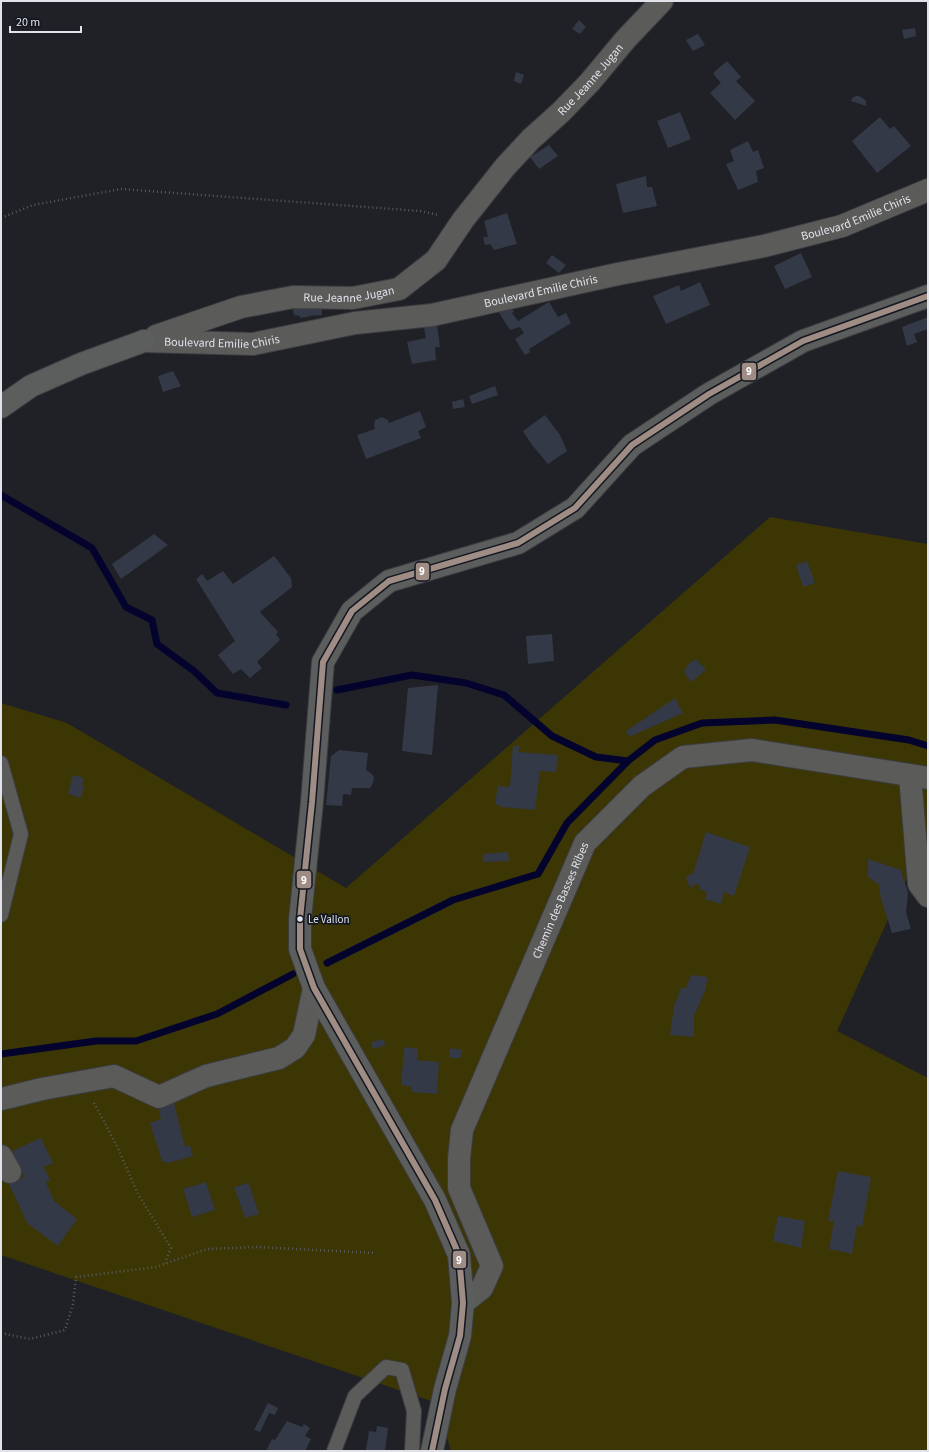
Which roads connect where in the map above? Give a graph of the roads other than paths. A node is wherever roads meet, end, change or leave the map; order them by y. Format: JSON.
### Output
{"nodes":[{"id":1,"x":662,"y":1,"type":"edge"},
{"id":2,"x":928,"y":190,"type":"edge"},
{"id":3,"x":928,"y":296,"type":"edge"},
{"id":4,"x":144,"y":341,"type":"junction"},
{"id":5,"x":1,"y":407,"type":"edge"},
{"id":6,"x":1,"y":763,"type":"edge"},
{"id":7,"x":919,"y":776,"type":"edge"},
{"id":8,"x":928,"y":896,"type":"edge"},
{"id":9,"x":1,"y":915,"type":"edge"},
{"id":10,"x":314,"y":988,"type":"junction"},
{"id":11,"x":1,"y":1099,"type":"edge"},
{"id":12,"x":463,"y":1303,"type":"junction"},
{"id":13,"x":420,"y":1450,"type":"edge"},
{"id":14,"x":334,"y":1451,"type":"edge"}],
"edges":[{"from":1,"to":4,"type":"street","name":"Rue Jeanne Jugan"},
{"from":2,"to":4,"type":"street","name":"Boulevard Emilie Chiris"},
{"from":3,"to":10,"type":"main road"},
{"from":4,"to":5,"type":"main road","name":"Rue Jeanne Jugan"},
{"from":6,"to":9,"type":"lane"},
{"from":7,"to":8,"type":"street"},
{"from":7,"to":12,"type":"street","name":"Chemin des Basses Ribes"},
{"from":10,"to":11,"type":"street"},
{"from":10,"to":12,"type":"main road"},
{"from":12,"to":13,"type":"main road"},
{"from":13,"to":14,"type":"lane"}]}
